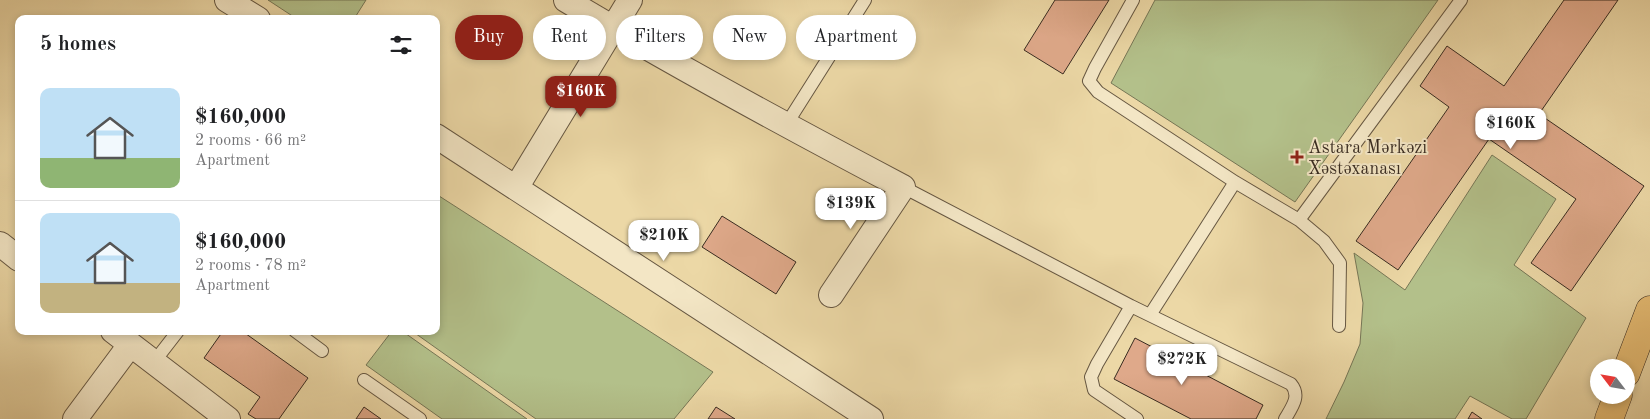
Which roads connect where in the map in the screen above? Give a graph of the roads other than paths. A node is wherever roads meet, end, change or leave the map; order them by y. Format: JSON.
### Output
{"nodes":[{"id":1,"x":227,"y":0,"type":"edge"},
{"id":2,"x":566,"y":0,"type":"edge"},
{"id":3,"x":630,"y":0,"type":"edge"},
{"id":4,"x":865,"y":0,"type":"edge"},
{"id":5,"x":1133,"y":0,"type":"edge"},
{"id":6,"x":1461,"y":0,"type":"edge"},
{"id":7,"x":251,"y":15,"type":"edge"},
{"id":8,"x":613,"y":28,"type":"junction"},
{"id":9,"x":786,"y":125,"type":"junction"},
{"id":10,"x":440,"y":139,"type":"edge"},
{"id":11,"x":1235,"y":182,"type":"junction"},
{"id":12,"x":903,"y":187,"type":"junction"},
{"id":13,"x":516,"y":188,"type":"junction"},
{"id":14,"x":1299,"y":220,"type":"junction"},
{"id":15,"x":0,"y":244,"type":"edge"},
{"id":16,"x":15,"y":256,"type":"edge"},
{"id":17,"x":832,"y":295,"type":"dead end"},
{"id":18,"x":1130,"y":306,"type":"junction"},
{"id":19,"x":1650,"y":310,"type":"edge"},
{"id":20,"x":1150,"y":315,"type":"junction"},
{"id":21,"x":1338,"y":326,"type":"dead end"},
{"id":22,"x":175,"y":335,"type":"edge"},
{"id":23,"x":300,"y":335,"type":"edge"},
{"id":24,"x":121,"y":338,"type":"edge"},
{"id":25,"x":322,"y":351,"type":"dead end"},
{"id":26,"x":1631,"y":359,"type":"edge"},
{"id":27,"x":154,"y":362,"type":"junction"},
{"id":28,"x":364,"y":380,"type":"dead end"},
{"id":29,"x":1615,"y":404,"type":"edge"},
{"id":30,"x":75,"y":419,"type":"edge"},
{"id":31,"x":228,"y":419,"type":"edge"},
{"id":32,"x":420,"y":419,"type":"edge"},
{"id":33,"x":870,"y":419,"type":"edge"},
{"id":34,"x":1137,"y":419,"type":"edge"},
{"id":35,"x":1285,"y":419,"type":"edge"},
{"id":36,"x":1609,"y":419,"type":"edge"}],
"edges":[{"from":1,"to":7,"type":"street"},
{"from":2,"to":8,"type":"street"},
{"from":3,"to":8,"type":"street"},
{"from":4,"to":9,"type":"lane"},
{"from":5,"to":11,"type":"lane"},
{"from":6,"to":14,"type":"lane"},
{"from":8,"to":9,"type":"street"},
{"from":8,"to":13,"type":"street"},
{"from":9,"to":12,"type":"street"},
{"from":10,"to":13,"type":"street"},
{"from":11,"to":14,"type":"lane"},
{"from":11,"to":20,"type":"lane"},
{"from":12,"to":17,"type":"street"},
{"from":12,"to":18,"type":"lane"},
{"from":13,"to":33,"type":"street"},
{"from":14,"to":21,"type":"lane"},
{"from":15,"to":16,"type":"street"},
{"from":18,"to":20,"type":"lane"},
{"from":18,"to":34,"type":"lane"},
{"from":19,"to":26,"type":"highway"},
{"from":20,"to":35,"type":"lane"},
{"from":22,"to":27,"type":"lane"},
{"from":23,"to":25,"type":"lane"},
{"from":24,"to":27,"type":"street"},
{"from":24,"to":30,"type":"street"},
{"from":27,"to":31,"type":"street"},
{"from":28,"to":32,"type":"lane"},
{"from":29,"to":36,"type":"highway"}]}
